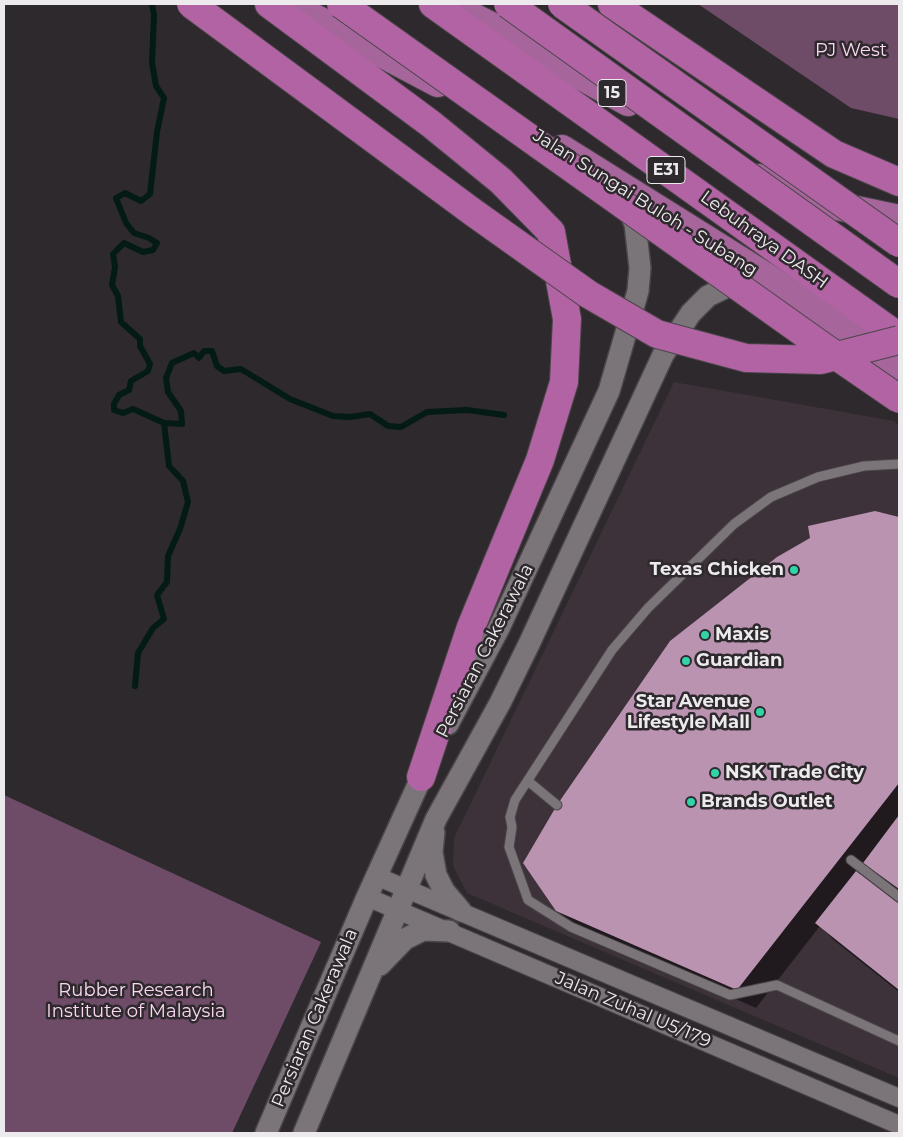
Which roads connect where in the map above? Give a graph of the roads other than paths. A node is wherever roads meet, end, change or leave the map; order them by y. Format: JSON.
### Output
{"nodes":[{"id":1,"x":191,"y":4,"type":"edge"},
{"id":2,"x":270,"y":4,"type":"edge"},
{"id":3,"x":288,"y":4,"type":"edge"},
{"id":4,"x":341,"y":4,"type":"edge"},
{"id":5,"x":433,"y":4,"type":"edge"},
{"id":6,"x":446,"y":4,"type":"edge"},
{"id":7,"x":508,"y":4,"type":"edge"},
{"id":8,"x":562,"y":4,"type":"edge"},
{"id":9,"x":612,"y":4,"type":"edge"},
{"id":10,"x":725,"y":164,"type":"junction"},
{"id":11,"x":595,"y":168,"type":"junction"},
{"id":12,"x":899,"y":182,"type":"edge"},
{"id":13,"x":899,"y":219,"type":"edge"},
{"id":14,"x":899,"y":243,"type":"edge"},
{"id":15,"x":765,"y":276,"type":"junction"},
{"id":16,"x":899,"y":278,"type":"edge"},
{"id":17,"x":899,"y":284,"type":"edge"},
{"id":18,"x":897,"y":351,"type":"edge"},
{"id":19,"x":899,"y":399,"type":"edge"},
{"id":20,"x":899,"y":464,"type":"edge"},
{"id":21,"x":421,"y":777,"type":"junction"},
{"id":22,"x":528,"y":781,"type":"junction"},
{"id":23,"x":557,"y":805,"type":"dead end"},
{"id":24,"x":436,"y":819,"type":"junction"},
{"id":25,"x":851,"y":860,"type":"dead end"},
{"id":26,"x":376,"y":876,"type":"junction"},
{"id":27,"x":406,"y":888,"type":"junction"},
{"id":28,"x":899,"y":896,"type":"edge"},
{"id":29,"x":367,"y":897,"type":"junction"},
{"id":30,"x":398,"y":908,"type":"junction"},
{"id":31,"x":460,"y":911,"type":"junction"},
{"id":32,"x":449,"y":931,"type":"junction"},
{"id":33,"x":368,"y":982,"type":"junction"},
{"id":34,"x":899,"y":1041,"type":"edge"},
{"id":35,"x":899,"y":1098,"type":"edge"},
{"id":36,"x":899,"y":1125,"type":"edge"},
{"id":37,"x":266,"y":1133,"type":"edge"},
{"id":38,"x":304,"y":1133,"type":"edge"}],
"edges":[{"from":1,"to":18,"type":"highway","bridge":true},
{"from":2,"to":21,"type":"highway"},
{"from":3,"to":11,"type":"highway","name":"Jalan Sungai Buloh - Subang"},
{"from":4,"to":19,"type":"highway","bridge":true},
{"from":5,"to":18,"type":"highway","name":"Lebuhraya DASH","number":"E31"},
{"from":6,"to":10,"type":"highway","number":"15"},
{"from":7,"to":17,"type":"highway","number":"E31","bridge":true},
{"from":8,"to":14,"type":"highway","bridge":true},
{"from":9,"to":12,"type":"highway"},
{"from":10,"to":13,"type":"highway"},
{"from":10,"to":16,"type":"highway","number":"15"},
{"from":11,"to":15,"type":"highway","name":"Jalan Sungai Buloh - Subang"},
{"from":11,"to":21,"type":"street","name":"Persiaran Cakerawala"},
{"from":15,"to":18,"type":"highway","name":"Jalan Sungai Buloh - Subang"},
{"from":15,"to":24,"type":"street","name":"Persiaran Cakerawala"},
{"from":20,"to":22,"type":"lane"},
{"from":21,"to":26,"type":"street","name":"Persiaran Cakerawala"},
{"from":22,"to":23,"type":"lane"},
{"from":22,"to":34,"type":"lane"},
{"from":24,"to":27,"type":"street","name":"Persiaran Cakerawala"},
{"from":24,"to":31,"type":"street"},
{"from":25,"to":28,"type":"lane"},
{"from":26,"to":27,"type":"street","name":"Jalan Zuhal U5/179"},
{"from":26,"to":29,"type":"street","name":"Persiaran Cakerawala"},
{"from":27,"to":30,"type":"street","name":"Persiaran Cakerawala"},
{"from":27,"to":31,"type":"street","name":"Jalan Zuhal U5/179"},
{"from":29,"to":30,"type":"street","name":"Jalan Zuhal U5/179"},
{"from":29,"to":37,"type":"street","name":"Persiaran Cakerawala"},
{"from":30,"to":32,"type":"street","name":"Jalan Zuhal U5/179"},
{"from":30,"to":33,"type":"street","name":"Persiaran Cakerawala"},
{"from":31,"to":35,"type":"street","name":"Jalan Zuhal U5/179"},
{"from":32,"to":33,"type":"street"},
{"from":32,"to":36,"type":"street","name":"Jalan Zuhal U5/179"},
{"from":33,"to":38,"type":"street","name":"Persiaran Cakerawala"}]}
